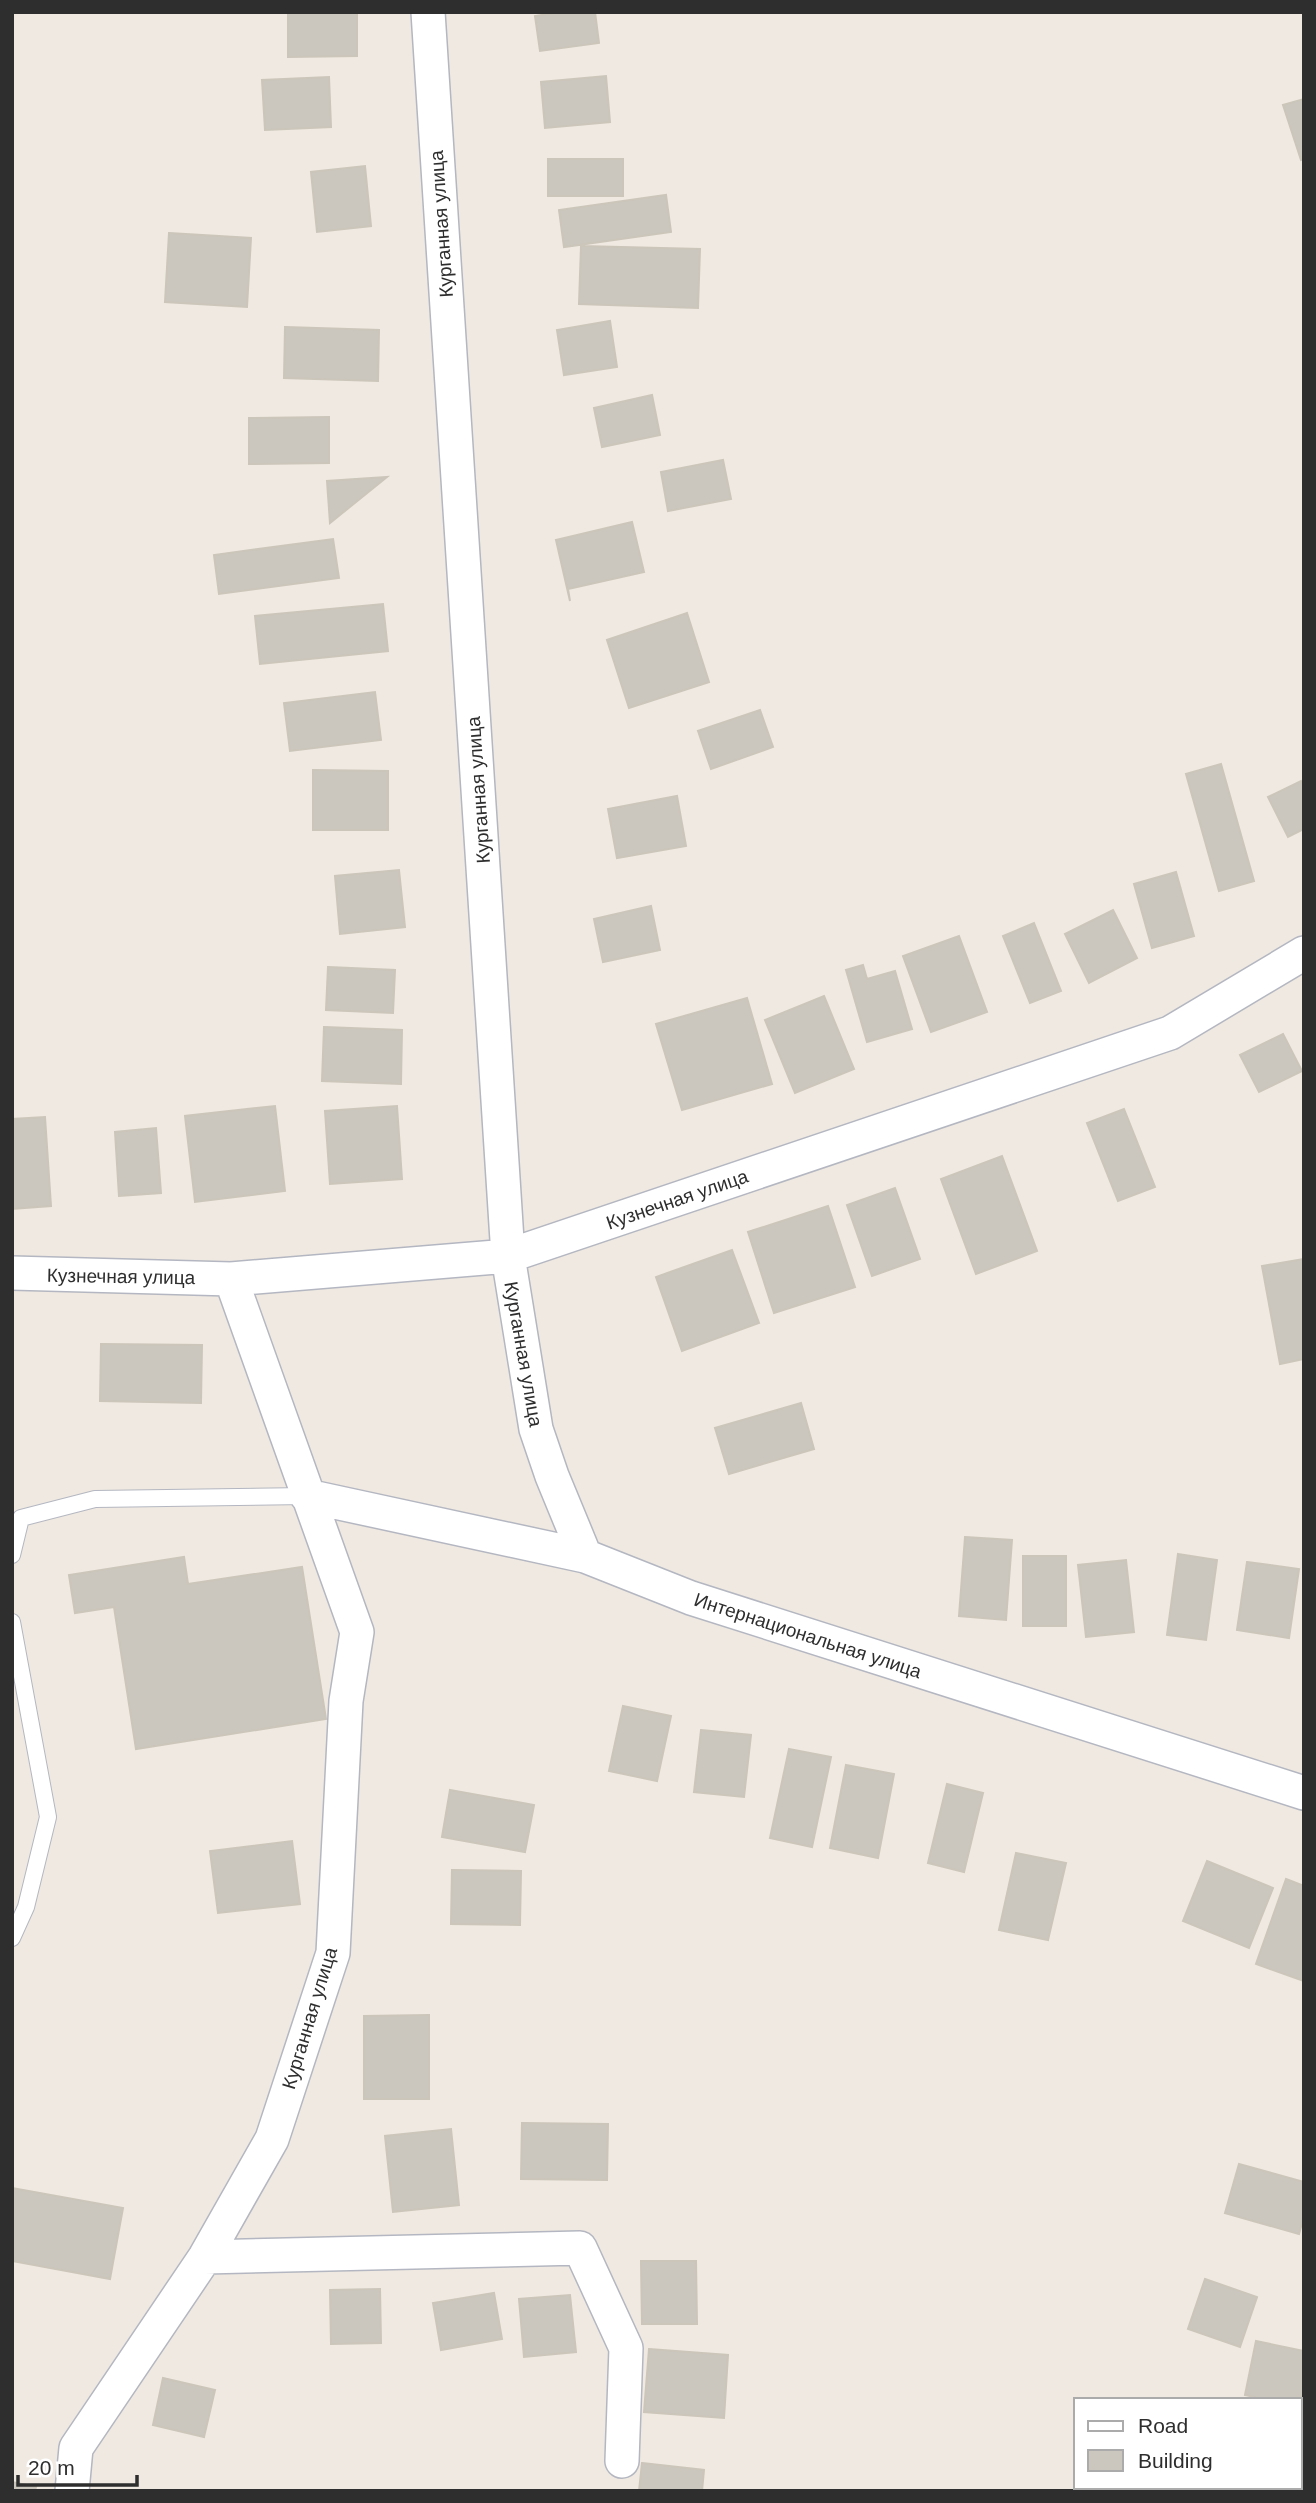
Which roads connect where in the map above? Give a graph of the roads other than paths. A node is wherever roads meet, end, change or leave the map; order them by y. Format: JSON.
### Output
{"nodes":[{"id":1,"x":428,"y":12,"type":"edge"},
{"id":2,"x":1304,"y":953,"type":"edge"},
{"id":3,"x":508,"y":1256,"type":"junction"},
{"id":4,"x":12,"y":1273,"type":"edge"},
{"id":5,"x":231,"y":1279,"type":"junction"},
{"id":6,"x":307,"y":1496,"type":"junction"},
{"id":7,"x":17,"y":1519,"type":"edge"},
{"id":8,"x":12,"y":1555,"type":"edge"},
{"id":9,"x":585,"y":1556,"type":"junction"},
{"id":10,"x":12,"y":1622,"type":"edge"},
{"id":11,"x":1304,"y":1793,"type":"edge"},
{"id":12,"x":12,"y":1938,"type":"edge"},
{"id":13,"x":205,"y":2257,"type":"junction"},
{"id":14,"x":622,"y":2461,"type":"dead end"},
{"id":15,"x":72,"y":2491,"type":"edge"}],
"edges":[{"from":1,"to":3,"type":"street","name":"Курганная улица"},
{"from":2,"to":3,"type":"street","name":"Кузнечная улица"},
{"from":3,"to":5,"type":"street","name":"Кузнечная улица"},
{"from":3,"to":9,"type":"street","name":"Курганная улица"},
{"from":4,"to":5,"type":"street","name":"Кузнечная улица"},
{"from":5,"to":6,"type":"street","name":"Курганная улица"},
{"from":6,"to":7,"type":"lane"},
{"from":6,"to":9,"type":"street","name":"Интернациональная улица"},
{"from":6,"to":13,"type":"street","name":"Курганная улица"},
{"from":7,"to":8,"type":"lane"},
{"from":9,"to":11,"type":"street","name":"Интернациональная улица"},
{"from":10,"to":12,"type":"lane"},
{"from":13,"to":14,"type":"street"},
{"from":13,"to":15,"type":"street","name":"Курганная улица"}]}
